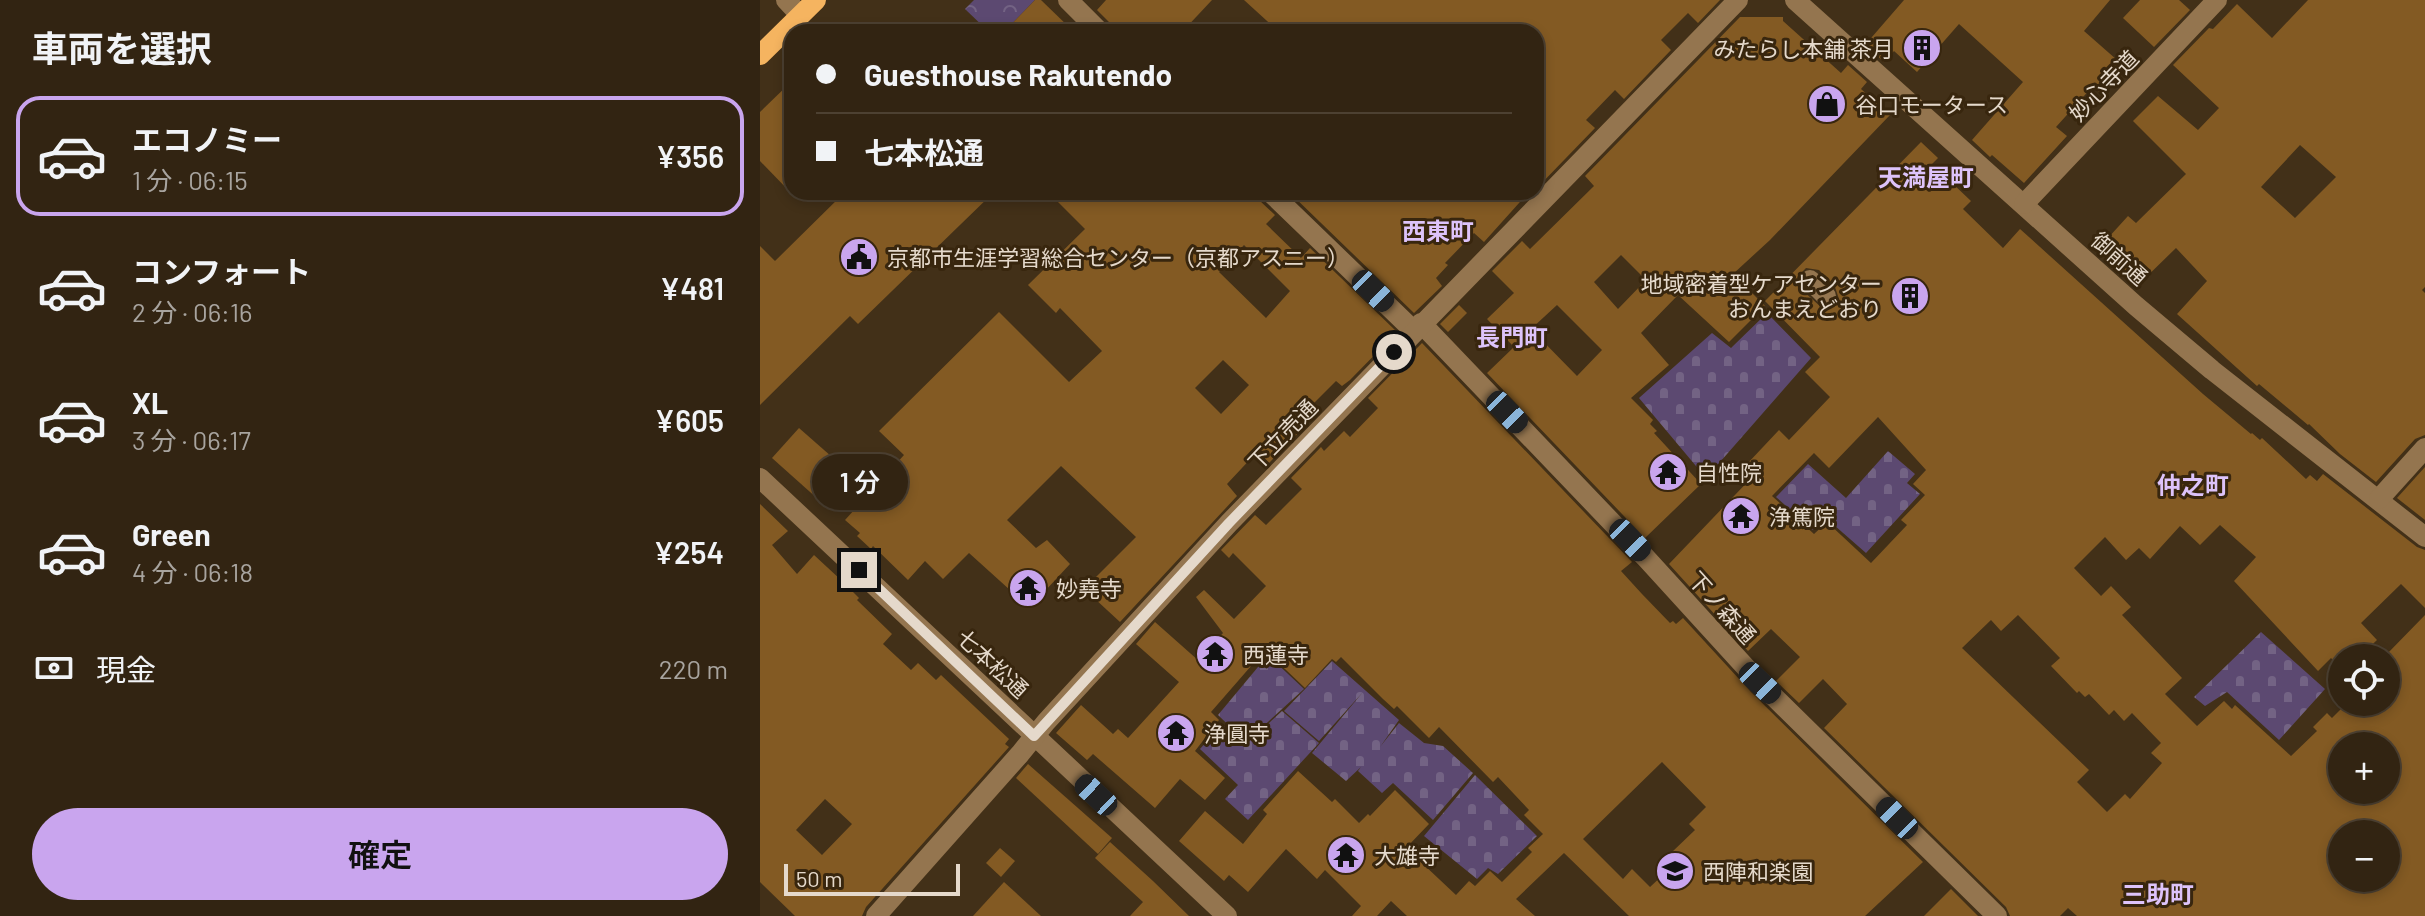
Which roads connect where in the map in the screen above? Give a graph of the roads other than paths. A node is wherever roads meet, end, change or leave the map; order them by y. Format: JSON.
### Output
{"nodes":[{"id":1,"x":786,"y":0,"type":"edge"},
{"id":2,"x":816,"y":0,"type":"edge"},
{"id":3,"x":1068,"y":0,"type":"edge"},
{"id":4,"x":1738,"y":0,"type":"edge"},
{"id":5,"x":1795,"y":0,"type":"edge"},
{"id":6,"x":2217,"y":0,"type":"edge"},
{"id":7,"x":800,"y":15,"type":"junction"},
{"id":8,"x":791,"y":24,"type":"edge"},
{"id":9,"x":1092,"y":24,"type":"edge"},
{"id":10,"x":784,"y":31,"type":"edge"},
{"id":11,"x":760,"y":55,"type":"edge"},
{"id":12,"x":1544,"y":198,"type":"edge"},
{"id":13,"x":1279,"y":200,"type":"edge"},
{"id":14,"x":1542,"y":200,"type":"edge"},
{"id":15,"x":2024,"y":204,"type":"junction"},
{"id":16,"x":1810,"y":280,"type":"dead end"},
{"id":17,"x":1826,"y":296,"type":"dead end"},
{"id":18,"x":1418,"y":327,"type":"junction"},
{"id":19,"x":2425,"y":448,"type":"edge"},
{"id":20,"x":760,"y":478,"type":"edge"},
{"id":21,"x":2379,"y":499,"type":"junction"},
{"id":22,"x":2425,"y":537,"type":"edge"},
{"id":23,"x":1034,"y":736,"type":"junction"},
{"id":24,"x":876,"y":916,"type":"edge"},
{"id":25,"x":1227,"y":916,"type":"edge"},
{"id":26,"x":1997,"y":916,"type":"edge"}],
"edges":[{"from":1,"to":7,"type":"street"},
{"from":2,"to":7,"type":"main road"},
{"from":3,"to":9,"type":"street"},
{"from":4,"to":12,"type":"street","name":"下立売通"},
{"from":5,"to":15,"type":"street","name":"御前通"},
{"from":6,"to":15,"type":"street","name":"妙心寺道"},
{"from":7,"to":8,"type":"main road"},
{"from":10,"to":11,"type":"main road"},
{"from":13,"to":18,"type":"street","name":"下ノ森通"},
{"from":14,"to":18,"type":"street","name":"下立売通"},
{"from":15,"to":21,"type":"street","name":"御前通"},
{"from":16,"to":17,"type":"street"},
{"from":18,"to":23,"type":"street","name":"下立売通"},
{"from":18,"to":26,"type":"street","name":"下ノ森通"},
{"from":19,"to":21,"type":"street"},
{"from":20,"to":23,"type":"street","name":"七本松通"},
{"from":21,"to":22,"type":"street","name":"御前通"},
{"from":23,"to":24,"type":"street","name":"下立売通"},
{"from":23,"to":25,"type":"street","name":"七本松通"}]}
